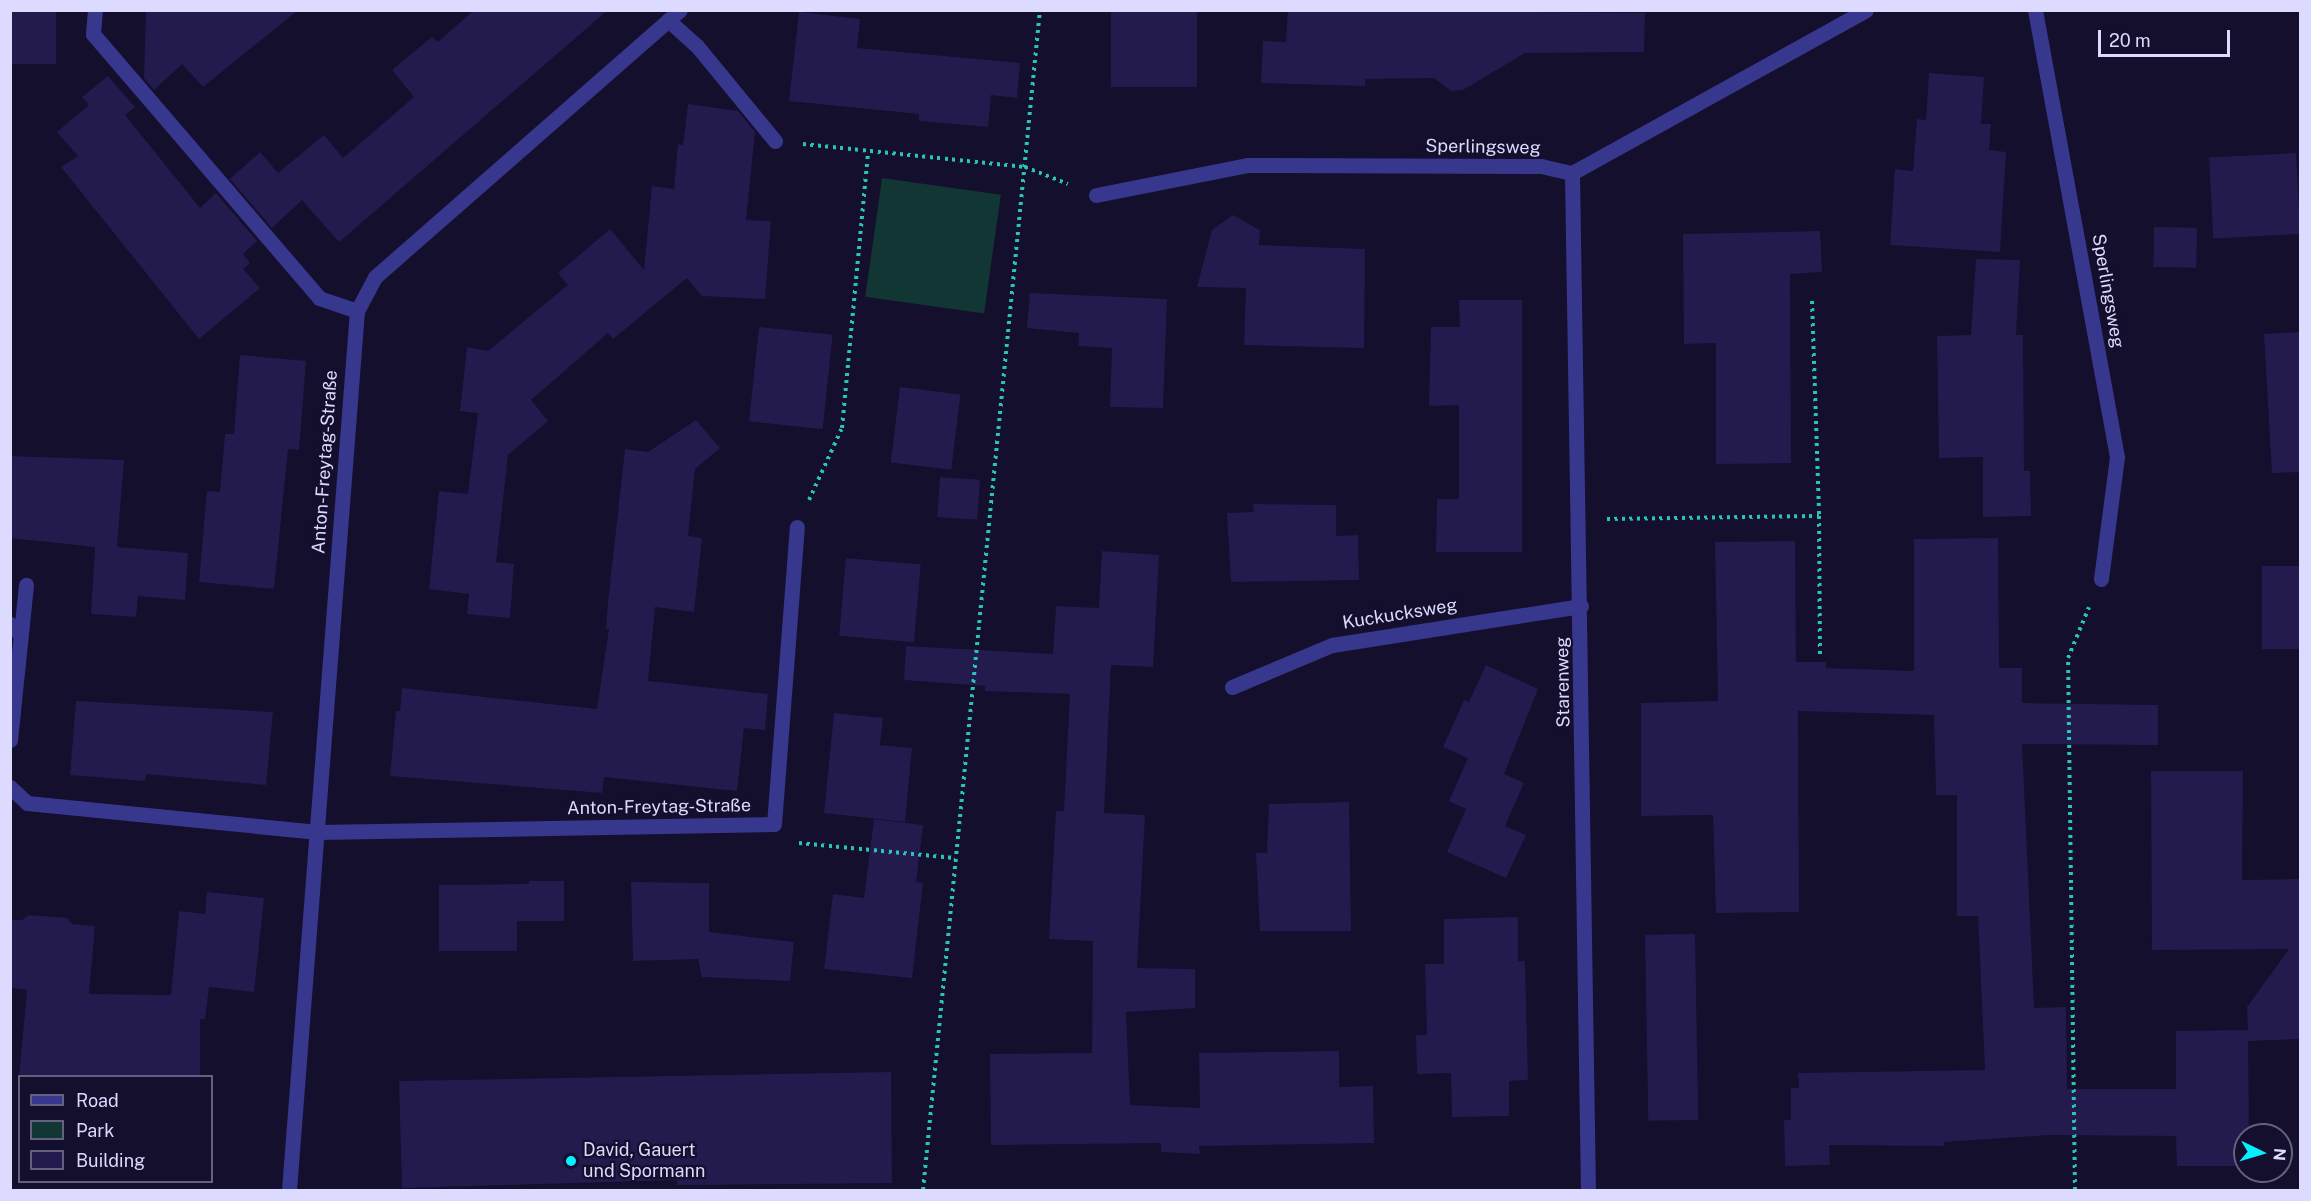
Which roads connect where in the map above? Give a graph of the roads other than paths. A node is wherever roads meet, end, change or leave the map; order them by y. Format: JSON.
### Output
{"nodes":[{"id":1,"x":95,"y":10,"type":"edge"},
{"id":2,"x":1866,"y":10,"type":"edge"},
{"id":3,"x":2036,"y":10,"type":"edge"},
{"id":4,"x":670,"y":14,"type":"edge"},
{"id":5,"x":776,"y":141,"type":"road end"},
{"id":6,"x":1572,"y":173,"type":"junction"},
{"id":7,"x":1096,"y":195,"type":"road end"},
{"id":8,"x":357,"y":311,"type":"junction"},
{"id":9,"x":797,"y":526,"type":"road end"},
{"id":10,"x":2101,"y":579,"type":"road end"},
{"id":11,"x":26,"y":585,"type":"dead end"},
{"id":12,"x":1581,"y":606,"type":"junction"},
{"id":13,"x":15,"y":629,"type":"edge"},
{"id":14,"x":1232,"y":687,"type":"dead end"},
{"id":15,"x":10,"y":740,"type":"edge"},
{"id":16,"x":10,"y":787,"type":"edge"},
{"id":17,"x":318,"y":832,"type":"junction"},
{"id":18,"x":289,"y":1191,"type":"edge"},
{"id":19,"x":1588,"y":1191,"type":"edge"}],
"edges":[{"from":1,"to":8,"type":"street"},
{"from":2,"to":6,"type":"street"},
{"from":3,"to":10,"type":"street","name":"Sperlingsweg"},
{"from":4,"to":5,"type":"street"},
{"from":4,"to":8,"type":"street","name":"Anton-Freytag-Straße"},
{"from":6,"to":7,"type":"street","name":"Sperlingsweg"},
{"from":6,"to":12,"type":"street","name":"Starenweg"},
{"from":8,"to":17,"type":"street","name":"Anton-Freytag-Straße"},
{"from":9,"to":17,"type":"street","name":"Anton-Freytag-Straße"},
{"from":11,"to":13,"type":"street"},
{"from":12,"to":14,"type":"street","name":"Kuckucksweg"},
{"from":12,"to":19,"type":"street","name":"Starenweg"},
{"from":13,"to":15,"type":"street"},
{"from":16,"to":17,"type":"street","name":"Anton-Freytag-Straße"},
{"from":17,"to":18,"type":"street","name":"Anton-Freytag-Straße"}]}
